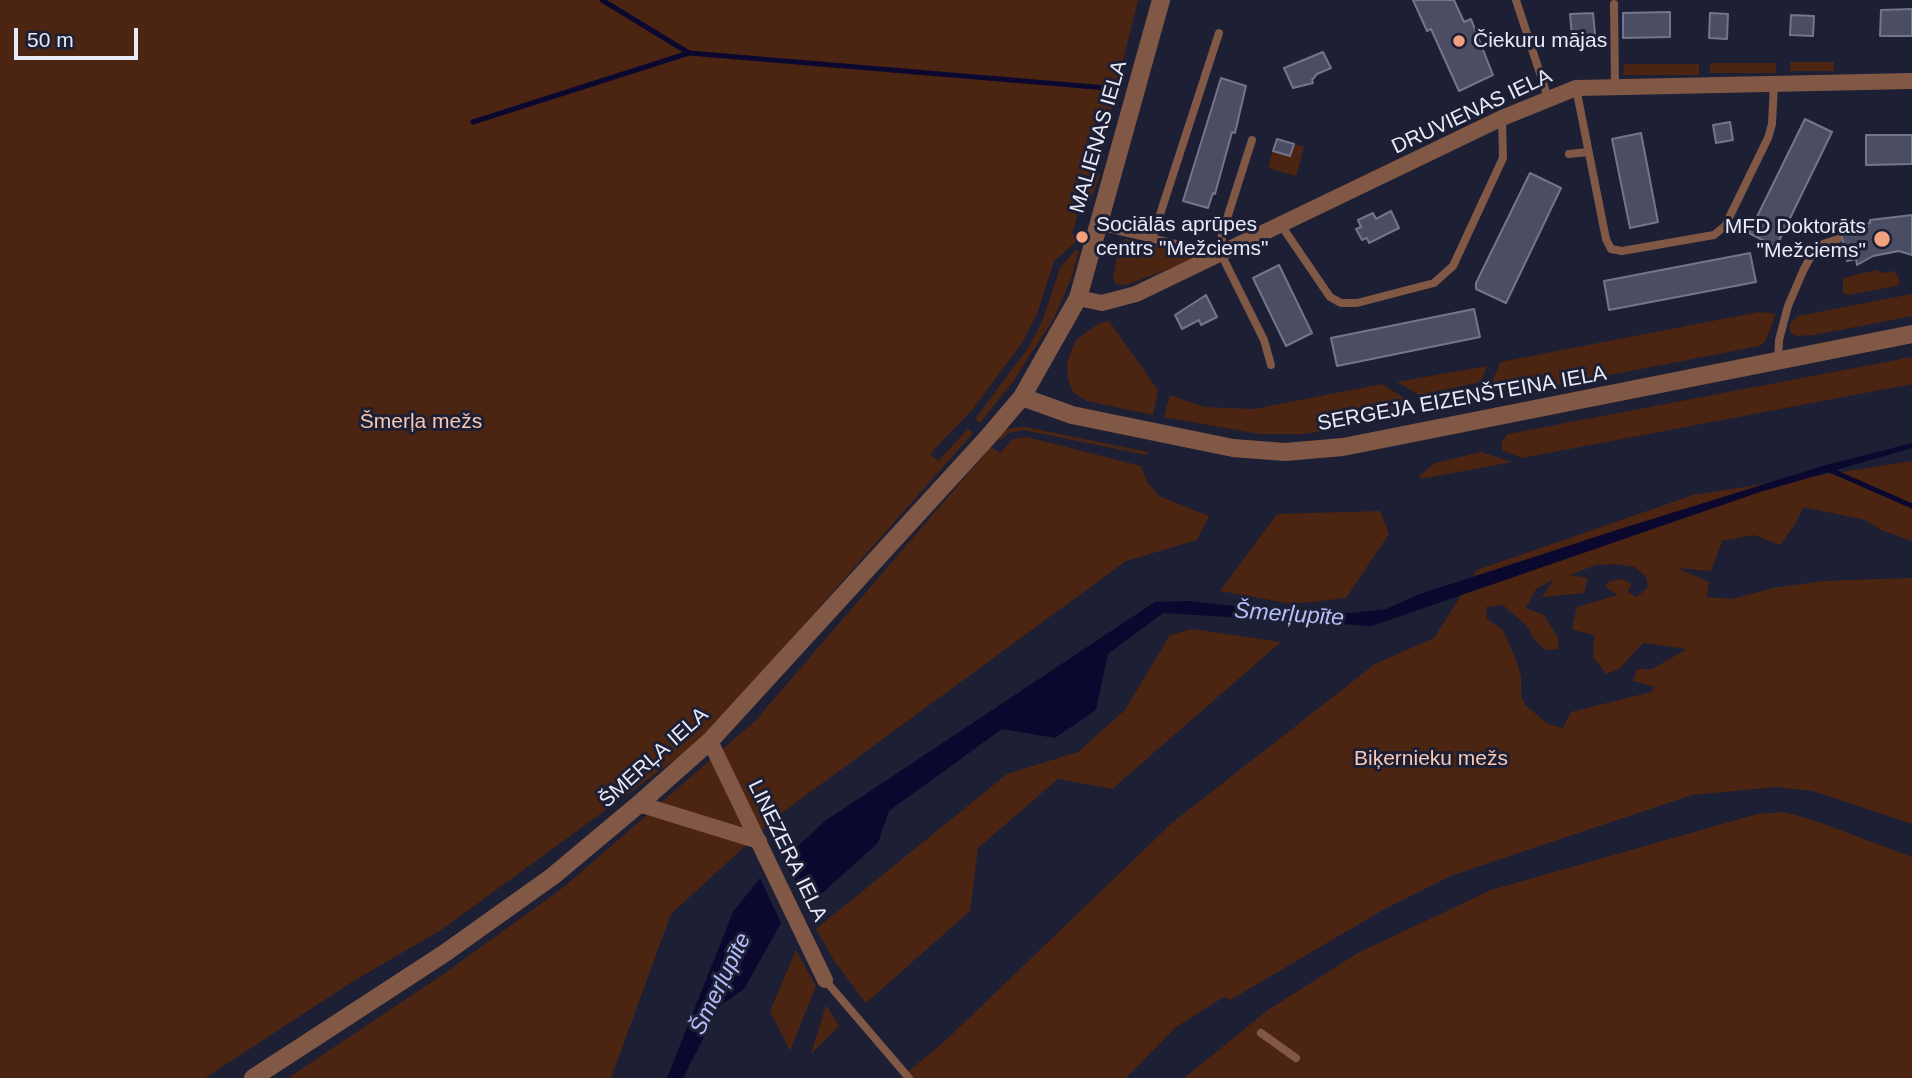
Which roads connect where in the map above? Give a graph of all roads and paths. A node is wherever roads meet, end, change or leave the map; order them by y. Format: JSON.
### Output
{"nodes":[{"id":1,"x":1161,"y":0,"type":"edge"},
{"id":2,"x":1516,"y":0,"type":"edge"},
{"id":3,"x":1614,"y":4,"type":"dead end"},
{"id":4,"x":1219,"y":33,"type":"dead end"},
{"id":5,"x":1912,"y":81,"type":"edge"},
{"id":6,"x":1774,"y":83,"type":"junction"},
{"id":7,"x":1615,"y":85,"type":"junction"},
{"id":8,"x":1576,"y":88,"type":"junction"},
{"id":9,"x":1548,"y":98,"type":"junction"},
{"id":10,"x":1502,"y":118,"type":"junction"},
{"id":11,"x":1252,"y":140,"type":"dead end"},
{"id":12,"x":1588,"y":152,"type":"junction"},
{"id":13,"x":1569,"y":154,"type":"dead end"},
{"id":14,"x":1281,"y":225,"type":"junction"},
{"id":15,"x":1098,"y":226,"type":"junction"},
{"id":16,"x":1152,"y":239,"type":"junction"},
{"id":17,"x":1838,"y":239,"type":"dead end"},
{"id":18,"x":1221,"y":254,"type":"junction"},
{"id":19,"x":1078,"y":298,"type":"junction"},
{"id":20,"x":1912,"y":334,"type":"edge"},
{"id":21,"x":1778,"y":362,"type":"junction"},
{"id":22,"x":1271,"y":365,"type":"dead end"},
{"id":23,"x":1022,"y":397,"type":"junction"},
{"id":24,"x":710,"y":741,"type":"junction"},
{"id":25,"x":639,"y":804,"type":"junction"},
{"id":26,"x":758,"y":841,"type":"junction"},
{"id":27,"x":825,"y":980,"type":"joint"},
{"id":28,"x":1261,"y":1033,"type":"dead end"},
{"id":29,"x":1296,"y":1058,"type":"dead end"},
{"id":30,"x":253,"y":1078,"type":"edge"},
{"id":31,"x":909,"y":1078,"type":"edge"}],
"edges":[{"from":1,"to":15,"type":"street","name":"MALIENAS IELA"},
{"from":2,"to":9,"type":"lane"},
{"from":3,"to":7,"type":"lane"},
{"from":4,"to":16,"type":"lane"},
{"from":5,"to":6,"type":"street","name":"DRUVIENAS IELA"},
{"from":6,"to":7,"type":"street","name":"DRUVIENAS IELA"},
{"from":6,"to":12,"type":"lane"},
{"from":7,"to":8,"type":"street","name":"DRUVIENAS IELA"},
{"from":8,"to":9,"type":"street","name":"DRUVIENAS IELA"},
{"from":8,"to":12,"type":"lane"},
{"from":9,"to":10,"type":"street","name":"DRUVIENAS IELA"},
{"from":10,"to":14,"type":"street","name":"DRUVIENAS IELA"},
{"from":10,"to":14,"type":"lane"},
{"from":11,"to":18,"type":"lane"},
{"from":12,"to":13,"type":"lane"},
{"from":14,"to":18,"type":"street","name":"DRUVIENAS IELA"},
{"from":15,"to":16,"type":"lane"},
{"from":15,"to":19,"type":"street","name":"MALIENAS IELA"},
{"from":16,"to":18,"type":"lane"},
{"from":17,"to":21,"type":"lane"},
{"from":18,"to":19,"type":"street","name":"DRUVIENAS IELA"},
{"from":18,"to":22,"type":"lane"},
{"from":19,"to":23,"type":"street","name":"MALIENAS IELA"},
{"from":20,"to":21,"type":"street","name":"SERGEJA EIZENŠTEINA IELA"},
{"from":21,"to":23,"type":"street","name":"SERGEJA EIZENŠTEINA IELA"},
{"from":23,"to":24,"type":"street","name":"ŠMERĻA IELA"},
{"from":24,"to":25,"type":"street","name":"ŠMERĻA IELA"},
{"from":24,"to":26,"type":"street","name":"LINEZERA IELA"},
{"from":25,"to":26,"type":"street"},
{"from":25,"to":30,"type":"street","name":"ŠMERĻA IELA"},
{"from":26,"to":27,"type":"street","name":"LINEZERA IELA"},
{"from":27,"to":31,"type":"lane"},
{"from":28,"to":29,"type":"lane"}]}
